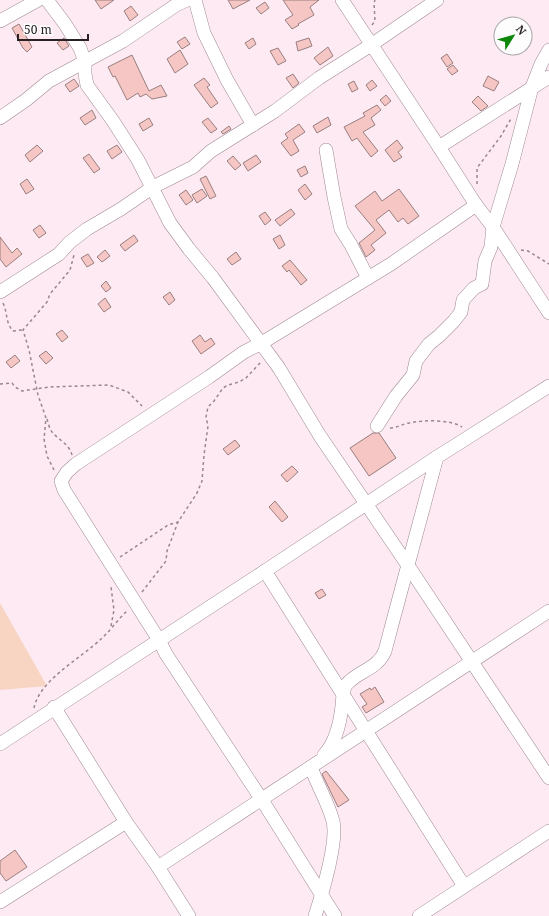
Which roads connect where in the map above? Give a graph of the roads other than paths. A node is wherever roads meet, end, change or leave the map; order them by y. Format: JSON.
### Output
{"nodes":[{"id":1,"x":38,"y":0,"type":"edge"},
{"id":2,"x":47,"y":0,"type":"edge"},
{"id":3,"x":187,"y":0,"type":"edge"},
{"id":4,"x":195,"y":0,"type":"edge"},
{"id":5,"x":342,"y":0,"type":"edge"},
{"id":6,"x":437,"y":0,"type":"edge"},
{"id":7,"x":0,"y":21,"type":"edge"},
{"id":8,"x":369,"y":41,"type":"junction"},
{"id":9,"x":549,"y":50,"type":"edge"},
{"id":10,"x":86,"y":62,"type":"junction"},
{"id":11,"x":549,"y":77,"type":"edge"},
{"id":12,"x":532,"y":87,"type":"junction"},
{"id":13,"x":0,"y":118,"type":"edge"},
{"id":14,"x":253,"y":125,"type":"junction"},
{"id":15,"x":439,"y":147,"type":"junction"},
{"id":16,"x":326,"y":150,"type":"dead end"},
{"id":17,"x":153,"y":187,"type":"junction"},
{"id":18,"x":476,"y":205,"type":"junction"},
{"id":19,"x":493,"y":227,"type":"junction"},
{"id":20,"x":368,"y":278,"type":"junction"},
{"id":21,"x":0,"y":294,"type":"edge"},
{"id":22,"x":549,"y":313,"type":"edge"},
{"id":23,"x":263,"y":348,"type":"junction"},
{"id":24,"x":549,"y":386,"type":"edge"},
{"id":25,"x":377,"y":426,"type":"road end"},
{"id":26,"x":437,"y":457,"type":"junction"},
{"id":27,"x":366,"y":503,"type":"junction"},
{"id":28,"x":407,"y":564,"type":"junction"},
{"id":29,"x":265,"y":571,"type":"junction"},
{"id":30,"x":549,"y":611,"type":"edge"},
{"id":31,"x":159,"y":640,"type":"junction"},
{"id":32,"x":472,"y":663,"type":"junction"},
{"id":33,"x":343,"y":694,"type":"junction"},
{"id":34,"x":54,"y":707,"type":"junction"},
{"id":35,"x":367,"y":731,"type":"junction"},
{"id":36,"x":0,"y":744,"type":"edge"},
{"id":37,"x":314,"y":764,"type":"junction"},
{"id":38,"x":549,"y":778,"type":"edge"},
{"id":39,"x":262,"y":800,"type":"junction"},
{"id":40,"x":126,"y":822,"type":"junction"},
{"id":41,"x":549,"y":831,"type":"edge"},
{"id":42,"x":158,"y":867,"type":"junction"},
{"id":43,"x":464,"y":886,"type":"junction"},
{"id":44,"x":322,"y":894,"type":"junction"},
{"id":45,"x":0,"y":902,"type":"edge"},
{"id":46,"x":189,"y":916,"type":"edge"},
{"id":47,"x":315,"y":916,"type":"edge"},
{"id":48,"x":335,"y":916,"type":"edge"},
{"id":49,"x":419,"y":916,"type":"edge"}],
"edges":[{"from":1,"to":7,"type":"street"},
{"from":2,"to":10,"type":"street"},
{"from":3,"to":10,"type":"street"},
{"from":4,"to":14,"type":"street"},
{"from":5,"to":8,"type":"street"},
{"from":6,"to":8,"type":"street"},
{"from":8,"to":14,"type":"street"},
{"from":8,"to":15,"type":"street"},
{"from":9,"to":12,"type":"street"},
{"from":10,"to":13,"type":"street"},
{"from":10,"to":17,"type":"street"},
{"from":11,"to":12,"type":"street"},
{"from":12,"to":15,"type":"street"},
{"from":12,"to":19,"type":"street"},
{"from":14,"to":17,"type":"street"},
{"from":15,"to":18,"type":"street"},
{"from":16,"to":20,"type":"street"},
{"from":17,"to":21,"type":"street"},
{"from":17,"to":23,"type":"street"},
{"from":18,"to":19,"type":"street"},
{"from":18,"to":20,"type":"street"},
{"from":19,"to":22,"type":"street"},
{"from":19,"to":25,"type":"street"},
{"from":20,"to":23,"type":"street"},
{"from":23,"to":27,"type":"street"},
{"from":23,"to":31,"type":"street"},
{"from":24,"to":26,"type":"street"},
{"from":26,"to":27,"type":"street"},
{"from":26,"to":28,"type":"street"},
{"from":27,"to":28,"type":"street"},
{"from":27,"to":29,"type":"street"},
{"from":28,"to":32,"type":"street"},
{"from":28,"to":33,"type":"street"},
{"from":29,"to":31,"type":"street"},
{"from":29,"to":33,"type":"street"},
{"from":30,"to":32,"type":"street"},
{"from":31,"to":34,"type":"street"},
{"from":31,"to":39,"type":"street"},
{"from":32,"to":35,"type":"street"},
{"from":32,"to":38,"type":"street"},
{"from":33,"to":35,"type":"street"},
{"from":33,"to":37,"type":"street"},
{"from":34,"to":36,"type":"street"},
{"from":34,"to":40,"type":"street"},
{"from":35,"to":37,"type":"street"},
{"from":35,"to":43,"type":"street"},
{"from":37,"to":39,"type":"street"},
{"from":37,"to":44,"type":"street"},
{"from":39,"to":42,"type":"street"},
{"from":39,"to":44,"type":"street"},
{"from":40,"to":42,"type":"street"},
{"from":40,"to":45,"type":"street"},
{"from":41,"to":43,"type":"street"},
{"from":42,"to":46,"type":"street"},
{"from":43,"to":49,"type":"street"},
{"from":44,"to":47,"type":"street"},
{"from":44,"to":48,"type":"street"}]}
